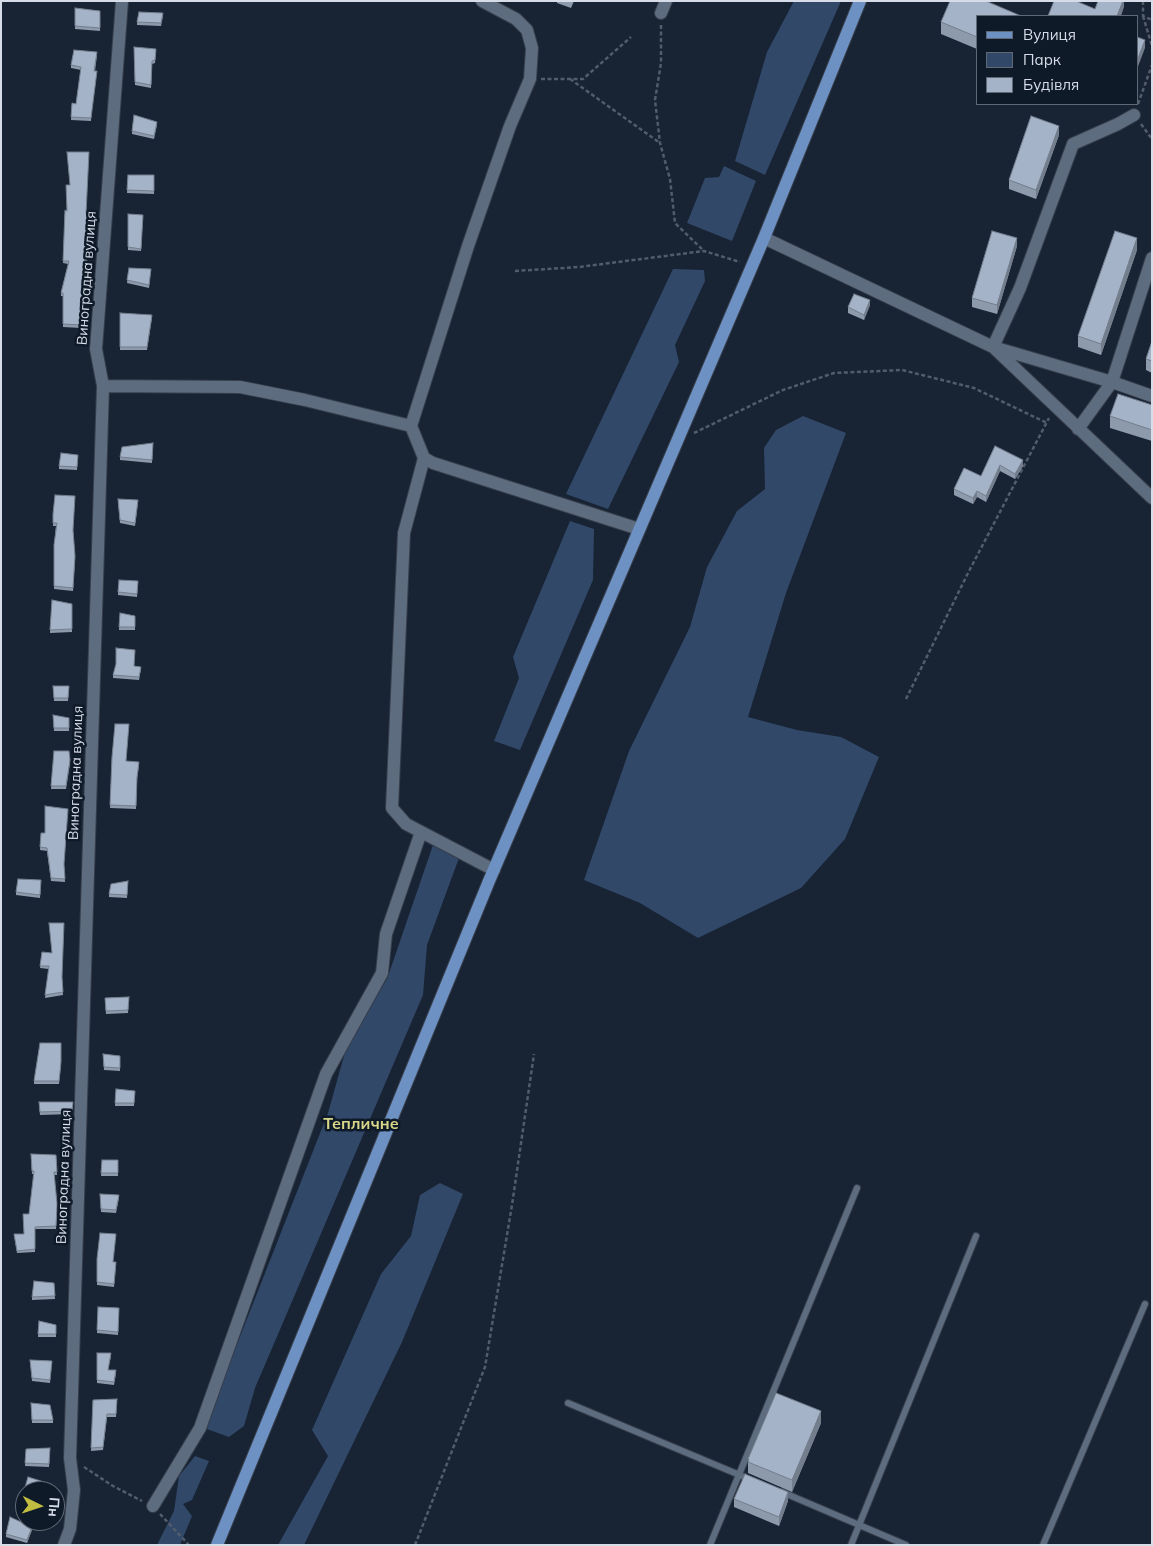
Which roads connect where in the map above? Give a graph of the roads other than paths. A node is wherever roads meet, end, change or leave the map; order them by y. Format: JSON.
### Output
{"nodes":[{"id":1,"x":122,"y":1,"type":"edge"},
{"id":2,"x":482,"y":1,"type":"edge"},
{"id":3,"x":666,"y":1,"type":"edge"},
{"id":4,"x":860,"y":1,"type":"edge"},
{"id":5,"x":661,"y":14,"type":"road end"},
{"id":6,"x":1134,"y":114,"type":"road end"},
{"id":7,"x":764,"y":238,"type":"junction"},
{"id":8,"x":1152,"y":258,"type":"edge"},
{"id":9,"x":993,"y":347,"type":"junction"},
{"id":10,"x":1112,"y":382,"type":"junction"},
{"id":11,"x":103,"y":386,"type":"junction"},
{"id":12,"x":1152,"y":396,"type":"edge"},
{"id":13,"x":412,"y":426,"type":"junction"},
{"id":14,"x":1078,"y":429,"type":"junction"},
{"id":15,"x":424,"y":458,"type":"junction"},
{"id":16,"x":1152,"y":498,"type":"edge"},
{"id":17,"x":639,"y":529,"type":"junction"},
{"id":18,"x":421,"y":832,"type":"junction"},
{"id":19,"x":494,"y":870,"type":"junction"},
{"id":20,"x":857,"y":1188,"type":"dead end"},
{"id":21,"x":976,"y":1236,"type":"dead end"},
{"id":22,"x":1145,"y":1304,"type":"dead end"},
{"id":23,"x":568,"y":1403,"type":"dead end"},
{"id":24,"x":739,"y":1474,"type":"junction"},
{"id":25,"x":748,"y":1478,"type":"edge"},
{"id":26,"x":776,"y":1490,"type":"edge"},
{"id":27,"x":153,"y":1506,"type":"road end"},
{"id":28,"x":859,"y":1525,"type":"junction"},
{"id":29,"x":64,"y":1545,"type":"edge"},
{"id":30,"x":217,"y":1545,"type":"edge"},
{"id":31,"x":710,"y":1545,"type":"edge"},
{"id":32,"x":851,"y":1545,"type":"edge"},
{"id":33,"x":906,"y":1545,"type":"edge"},
{"id":34,"x":1043,"y":1545,"type":"edge"}],
"edges":[{"from":1,"to":11,"type":"street","name":"Виноградна вулиця"},
{"from":2,"to":13,"type":"street"},
{"from":3,"to":5,"type":"street"},
{"from":4,"to":7,"type":"main road"},
{"from":6,"to":9,"type":"street"},
{"from":7,"to":9,"type":"street"},
{"from":7,"to":17,"type":"main road"},
{"from":8,"to":10,"type":"street"},
{"from":9,"to":10,"type":"street"},
{"from":9,"to":14,"type":"street"},
{"from":10,"to":12,"type":"street"},
{"from":10,"to":14,"type":"street"},
{"from":11,"to":13,"type":"street"},
{"from":11,"to":29,"type":"street","name":"Виноградна вулиця"},
{"from":13,"to":15,"type":"street"},
{"from":14,"to":16,"type":"street"},
{"from":15,"to":17,"type":"street"},
{"from":15,"to":18,"type":"street"},
{"from":17,"to":19,"type":"main road"},
{"from":18,"to":19,"type":"street"},
{"from":18,"to":27,"type":"street"},
{"from":19,"to":30,"type":"main road"},
{"from":20,"to":24,"type":"lane"},
{"from":21,"to":28,"type":"lane"},
{"from":22,"to":34,"type":"lane"},
{"from":23,"to":24,"type":"lane"},
{"from":24,"to":25,"type":"lane"},
{"from":24,"to":31,"type":"lane"},
{"from":26,"to":28,"type":"lane"},
{"from":28,"to":32,"type":"lane"},
{"from":28,"to":33,"type":"lane"}]}
